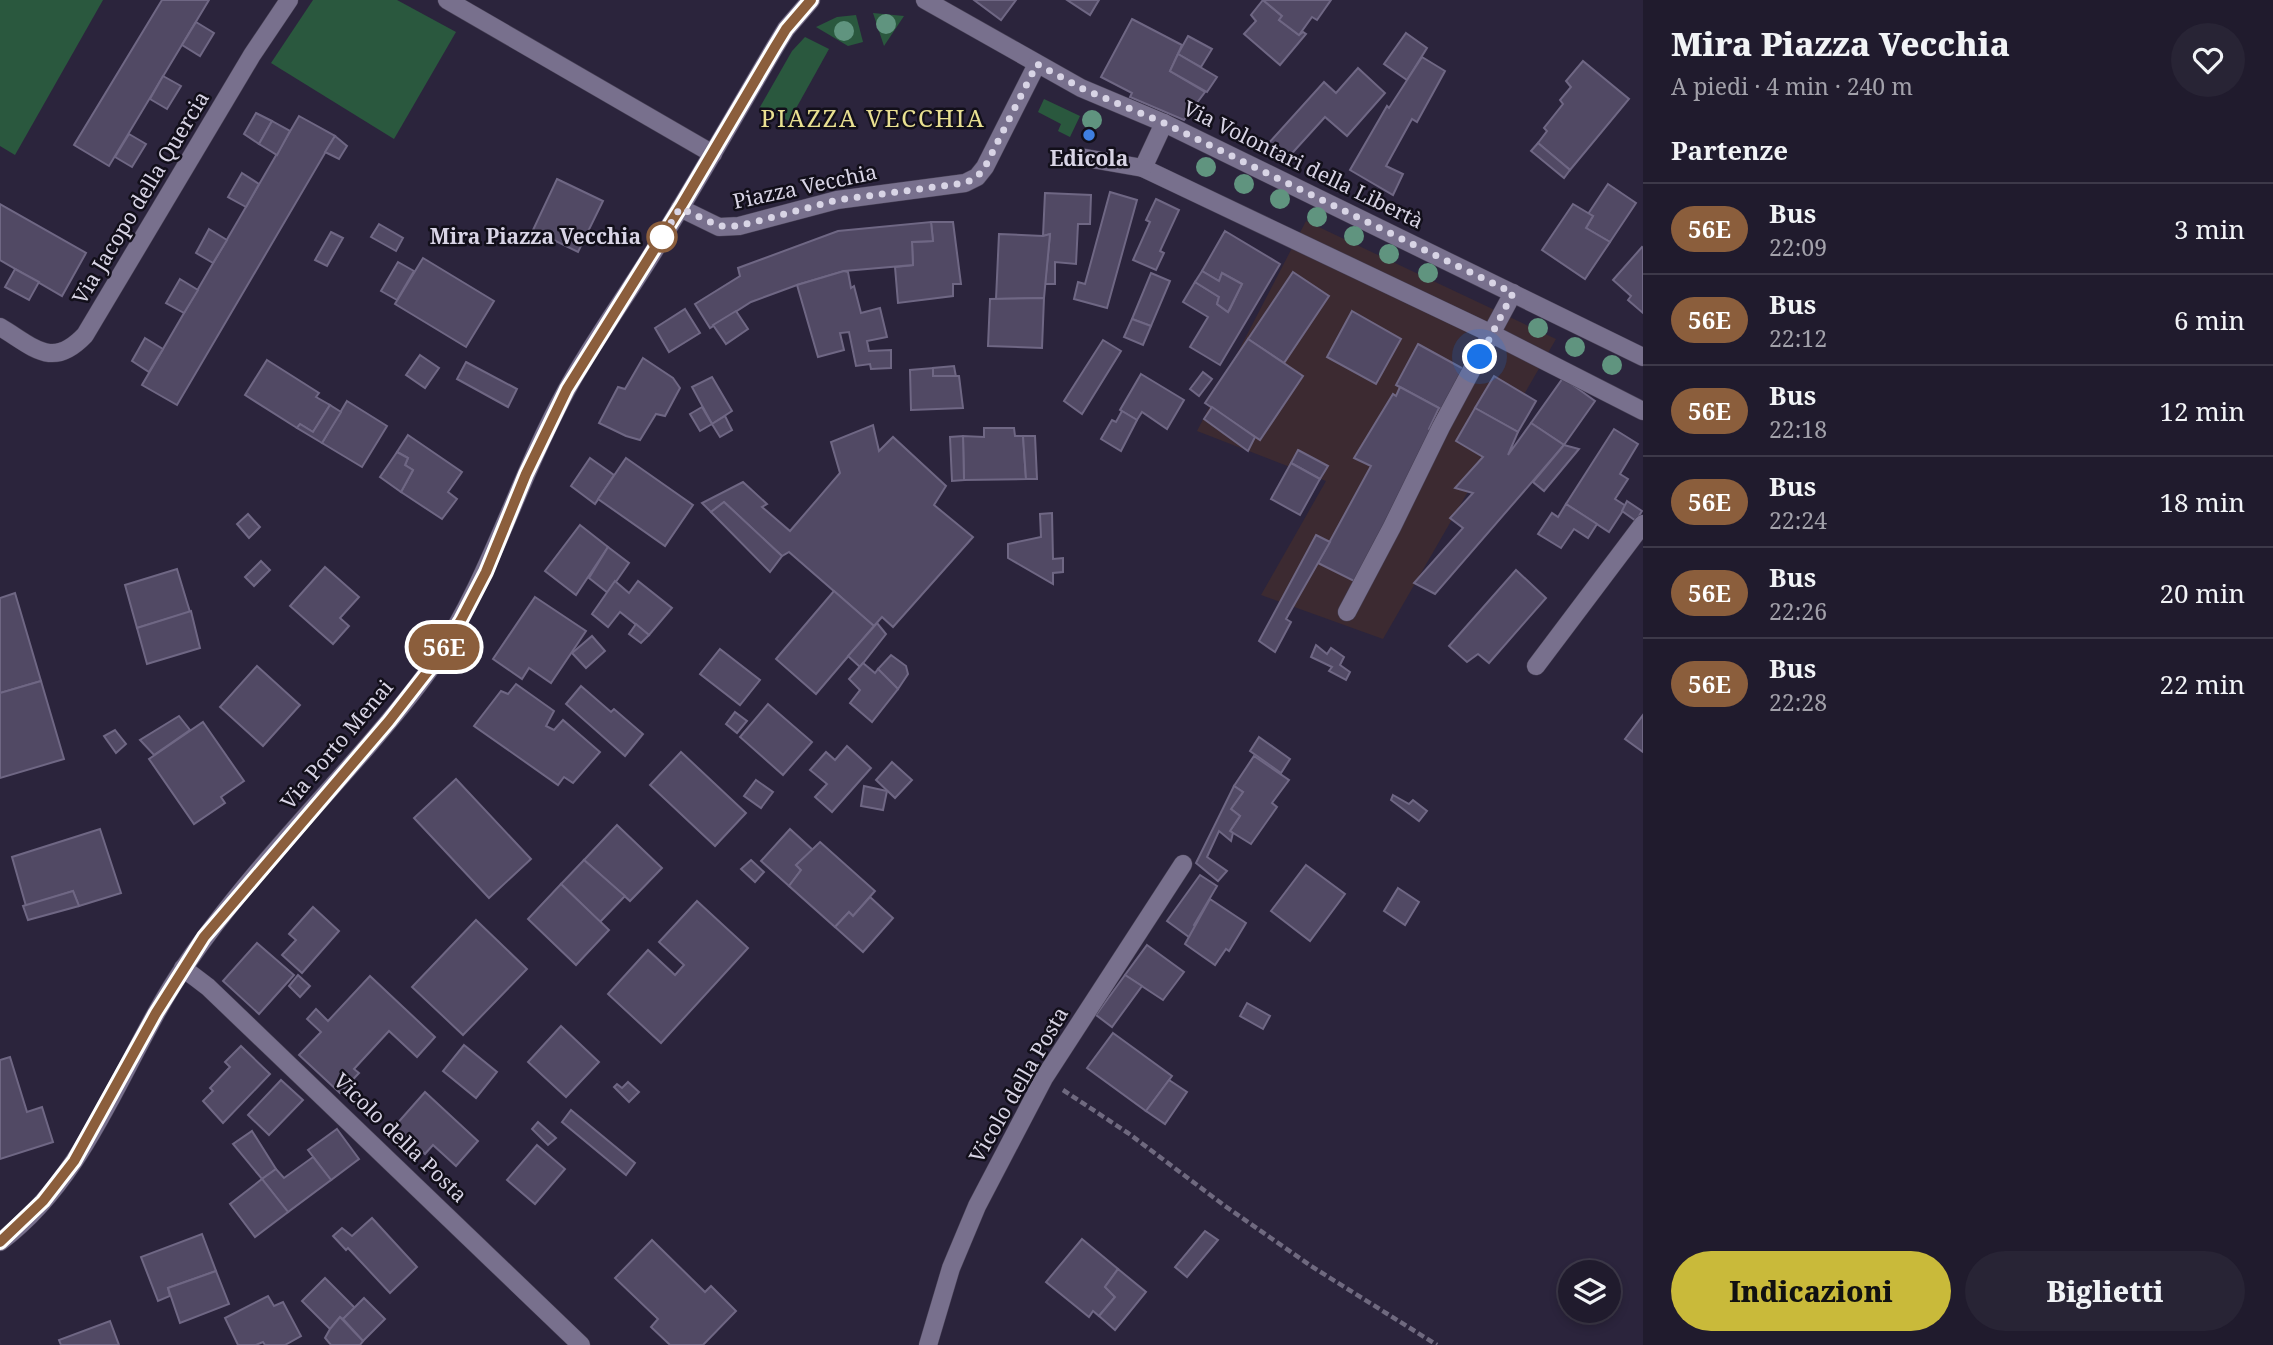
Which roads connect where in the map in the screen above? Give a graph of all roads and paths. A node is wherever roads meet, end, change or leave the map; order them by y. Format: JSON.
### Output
{"nodes":[{"id":1,"x":289,"y":0,"type":"edge"},
{"id":2,"x":447,"y":0,"type":"edge"},
{"id":3,"x":811,"y":0,"type":"edge"},
{"id":4,"x":925,"y":0,"type":"edge"},
{"id":5,"x":946,"y":6,"type":"edge"},
{"id":6,"x":1037,"y":64,"type":"junction"},
{"id":7,"x":1164,"y":123,"type":"junction"},
{"id":8,"x":713,"y":154,"type":"junction"},
{"id":9,"x":1080,"y":157,"type":"dead end"},
{"id":10,"x":1143,"y":167,"type":"junction"},
{"id":11,"x":680,"y":208,"type":"junction"},
{"id":12,"x":1513,"y":293,"type":"junction"},
{"id":13,"x":0,"y":327,"type":"edge"},
{"id":14,"x":1492,"y":334,"type":"junction"},
{"id":15,"x":1643,"y":357,"type":"edge"},
{"id":16,"x":1643,"y":411,"type":"edge"},
{"id":17,"x":1643,"y":524,"type":"edge"},
{"id":18,"x":1347,"y":611,"type":"dead end"},
{"id":19,"x":1536,"y":666,"type":"dead end"},
{"id":20,"x":1183,"y":864,"type":"dead end"},
{"id":21,"x":183,"y":968,"type":"junction"},
{"id":22,"x":1044,"y":1079,"type":"junction"},
{"id":23,"x":0,"y":1242,"type":"edge"},
{"id":24,"x":581,"y":1345,"type":"edge"},
{"id":25,"x":928,"y":1345,"type":"edge"},
{"id":26,"x":1437,"y":1345,"type":"edge"}],
"edges":[{"from":1,"to":13,"type":"street","name":"Via Jacopo della Quercia"},
{"from":2,"to":8,"type":"street"},
{"from":3,"to":8,"type":"street"},
{"from":4,"to":5,"type":"street"},
{"from":5,"to":6,"type":"street"},
{"from":6,"to":7,"type":"street"},
{"from":6,"to":11,"type":"street","name":"Piazza Vecchia"},
{"from":7,"to":10,"type":"street","name":"Via Volontari della Libertà"},
{"from":7,"to":12,"type":"street","name":"Via Volontari della Libertà"},
{"from":8,"to":11,"type":"street"},
{"from":9,"to":10,"type":"street"},
{"from":10,"to":14,"type":"street"},
{"from":11,"to":21,"type":"street","name":"Via Porto Menai"},
{"from":12,"to":14,"type":"street"},
{"from":12,"to":15,"type":"street","name":"Via Volontari della Libertà"},
{"from":14,"to":16,"type":"street"},
{"from":14,"to":18,"type":"street"},
{"from":17,"to":19,"type":"street"},
{"from":20,"to":22,"type":"street","name":"Vicolo della Posta"},
{"from":21,"to":23,"type":"street","name":"Via Porto Menai"},
{"from":21,"to":24,"type":"street","name":"Vicolo della Posta"},
{"from":22,"to":25,"type":"street","name":"Vicolo della Posta"},
{"from":22,"to":26,"type":"path"}]}
